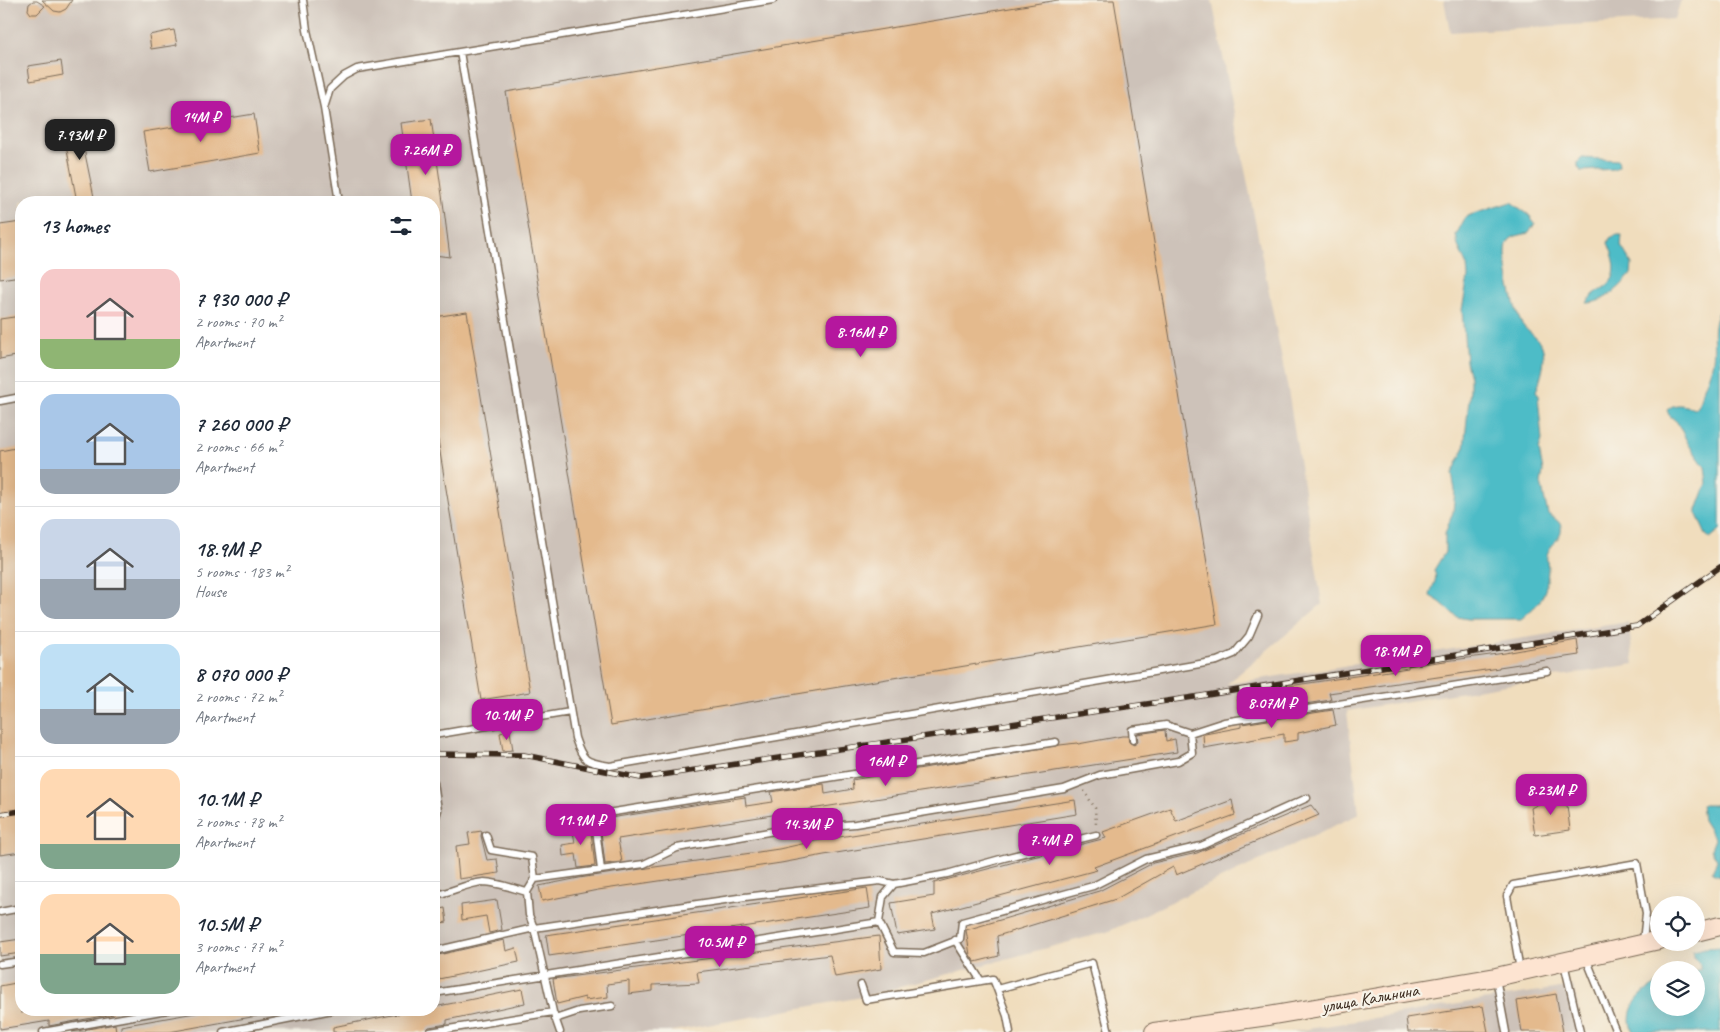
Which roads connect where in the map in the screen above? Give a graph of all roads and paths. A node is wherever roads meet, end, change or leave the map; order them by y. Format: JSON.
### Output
{"nodes":[{"id":1,"x":303,"y":0,"type":"edge"},
{"id":2,"x":773,"y":0,"type":"edge"},
{"id":3,"x":460,"y":52,"type":"junction"},
{"id":4,"x":324,"y":108,"type":"junction"},
{"id":5,"x":339,"y":196,"type":"edge"},
{"id":6,"x":15,"y":398,"type":"edge"},
{"id":7,"x":0,"y":401,"type":"edge"},
{"id":8,"x":1258,"y":615,"type":"dead end"},
{"id":9,"x":1547,"y":671,"type":"dead end"},
{"id":10,"x":570,"y":712,"type":"junction"},
{"id":11,"x":1190,"y":733,"type":"junction"},
{"id":12,"x":440,"y":734,"type":"edge"},
{"id":13,"x":1133,"y":740,"type":"dead end"},
{"id":14,"x":1056,"y":742,"type":"dead end"},
{"id":15,"x":1080,"y":783,"type":"junction"},
{"id":16,"x":1307,"y":798,"type":"dead end"},
{"id":17,"x":486,"y":835,"type":"dead end"},
{"id":18,"x":1096,"y":836,"type":"joint"},
{"id":19,"x":601,"y":870,"type":"junction"},
{"id":20,"x":535,"y":879,"type":"junction"},
{"id":21,"x":894,"y":884,"type":"junction"},
{"id":22,"x":527,"y":892,"type":"junction"},
{"id":23,"x":440,"y":895,"type":"edge"},
{"id":24,"x":15,"y":909,"type":"edge"},
{"id":25,"x":0,"y":912,"type":"edge"},
{"id":26,"x":879,"y":922,"type":"junction"},
{"id":27,"x":1720,"y":926,"type":"edge"},
{"id":28,"x":534,"y":928,"type":"junction"},
{"id":29,"x":1705,"y":930,"type":"edge"},
{"id":30,"x":1650,"y":936,"type":"edge"},
{"id":31,"x":955,"y":940,"type":"junction"},
{"id":32,"x":1650,"y":942,"type":"edge"},
{"id":33,"x":440,"y":950,"type":"edge"},
{"id":34,"x":1585,"y":957,"type":"junction"},
{"id":35,"x":15,"y":962,"type":"edge"},
{"id":36,"x":1564,"y":962,"type":"junction"},
{"id":37,"x":0,"y":964,"type":"edge"},
{"id":38,"x":1520,"y":972,"type":"junction"},
{"id":39,"x":544,"y":974,"type":"junction"},
{"id":40,"x":1496,"y":977,"type":"junction"},
{"id":41,"x":981,"y":980,"type":"junction"},
{"id":42,"x":861,"y":985,"type":"dead end"},
{"id":43,"x":997,"y":989,"type":"junction"},
{"id":44,"x":440,"y":992,"type":"edge"},
{"id":45,"x":612,"y":1006,"type":"dead end"},
{"id":46,"x":553,"y":1012,"type":"junction"},
{"id":47,"x":133,"y":1016,"type":"edge"},
{"id":48,"x":302,"y":1016,"type":"edge"},
{"id":49,"x":555,"y":1019,"type":"junction"},
{"id":50,"x":43,"y":1032,"type":"edge"},
{"id":51,"x":223,"y":1032,"type":"edge"},
{"id":52,"x":430,"y":1032,"type":"edge"},
{"id":53,"x":560,"y":1032,"type":"edge"},
{"id":54,"x":1010,"y":1032,"type":"edge"},
{"id":55,"x":1109,"y":1032,"type":"edge"},
{"id":56,"x":1154,"y":1032,"type":"edge"},
{"id":57,"x":1506,"y":1032,"type":"edge"},
{"id":58,"x":1580,"y":1032,"type":"edge"},
{"id":59,"x":1616,"y":1032,"type":"edge"}],
"edges":[{"from":1,"to":4,"type":"lane"},
{"from":2,"to":3,"type":"lane"},
{"from":3,"to":4,"type":"lane"},
{"from":3,"to":10,"type":"lane"},
{"from":4,"to":5,"type":"lane"},
{"from":6,"to":7,"type":"lane"},
{"from":8,"to":10,"type":"lane"},
{"from":9,"to":11,"type":"lane"},
{"from":10,"to":12,"type":"lane"},
{"from":11,"to":13,"type":"lane"},
{"from":11,"to":15,"type":"lane"},
{"from":14,"to":19,"type":"lane"},
{"from":15,"to":18,"type":"path"},
{"from":15,"to":19,"type":"lane"},
{"from":16,"to":31,"type":"lane"},
{"from":17,"to":20,"type":"lane"},
{"from":18,"to":21,"type":"lane"},
{"from":19,"to":20,"type":"lane"},
{"from":20,"to":22,"type":"lane"},
{"from":21,"to":26,"type":"lane"},
{"from":21,"to":28,"type":"lane"},
{"from":22,"to":23,"type":"lane"},
{"from":22,"to":28,"type":"lane"},
{"from":24,"to":25,"type":"lane"},
{"from":26,"to":31,"type":"lane"},
{"from":26,"to":39,"type":"lane"},
{"from":27,"to":29,"type":"street"},
{"from":28,"to":33,"type":"lane"},
{"from":28,"to":39,"type":"lane"},
{"from":30,"to":38,"type":"lane"},
{"from":31,"to":41,"type":"lane"},
{"from":32,"to":34,"type":"street","name":"улица Калинина"},
{"from":34,"to":36,"type":"street","name":"улица Калинина"},
{"from":34,"to":59,"type":"lane"},
{"from":35,"to":37,"type":"lane"},
{"from":36,"to":38,"type":"street","name":"улица Калинина"},
{"from":36,"to":58,"type":"lane"},
{"from":38,"to":40,"type":"street","name":"улица Калинина"},
{"from":39,"to":44,"type":"lane"},
{"from":39,"to":46,"type":"lane"},
{"from":40,"to":56,"type":"street","name":"улица Калинина"},
{"from":40,"to":57,"type":"lane"},
{"from":41,"to":42,"type":"lane"},
{"from":41,"to":43,"type":"lane"},
{"from":43,"to":54,"type":"lane"},
{"from":43,"to":55,"type":"lane"},
{"from":45,"to":49,"type":"lane"},
{"from":46,"to":49,"type":"lane"},
{"from":46,"to":52,"type":"lane"},
{"from":47,"to":50,"type":"lane"},
{"from":48,"to":51,"type":"lane"},
{"from":49,"to":53,"type":"lane"}]}
